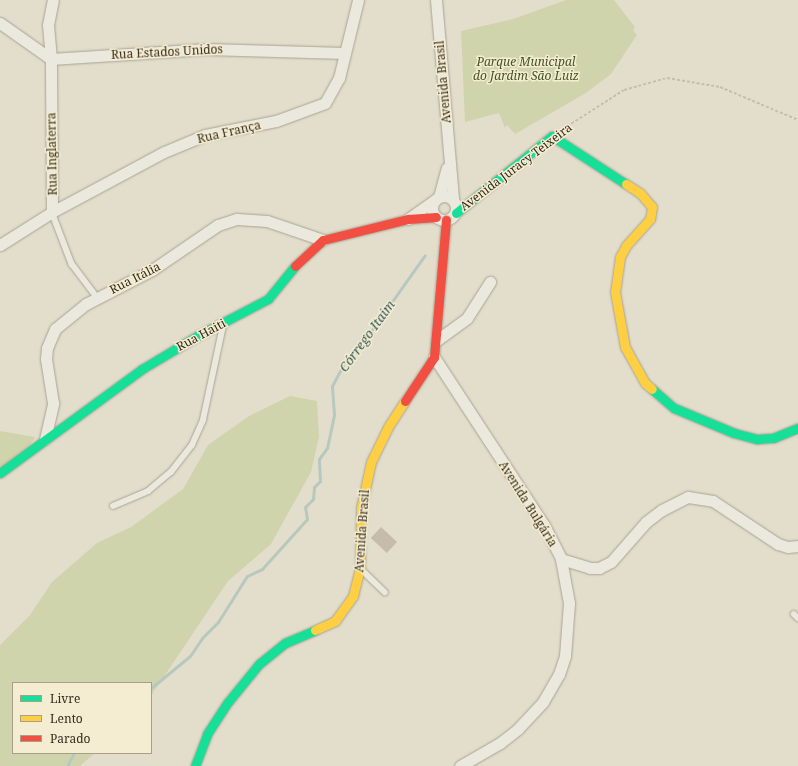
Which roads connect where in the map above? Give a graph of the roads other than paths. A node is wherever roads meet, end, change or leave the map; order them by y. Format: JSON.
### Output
{"nodes":[{"id":1,"x":53,"y":0,"type":"edge"},
{"id":2,"x":358,"y":0,"type":"edge"},
{"id":3,"x":436,"y":0,"type":"edge"},
{"id":4,"x":0,"y":23,"type":"edge"},
{"id":5,"x":345,"y":53,"type":"junction"},
{"id":6,"x":51,"y":59,"type":"junction"},
{"id":7,"x":448,"y":164,"type":"junction"},
{"id":8,"x":437,"y":198,"type":"junction"},
{"id":9,"x":453,"y":199,"type":"junction"},
{"id":10,"x":52,"y":212,"type":"junction"},
{"id":11,"x":456,"y":213,"type":"junction"},
{"id":12,"x":441,"y":218,"type":"junction"},
{"id":13,"x":408,"y":219,"type":"junction"},
{"id":14,"x":323,"y":240,"type":"junction"},
{"id":15,"x":0,"y":245,"type":"edge"},
{"id":16,"x":490,"y":282,"type":"dead end"},
{"id":17,"x":97,"y":297,"type":"junction"},
{"id":18,"x":224,"y":322,"type":"junction"},
{"id":19,"x":437,"y":340,"type":"junction"},
{"id":20,"x":434,"y":357,"type":"junction"},
{"id":21,"x":798,"y":428,"type":"edge"},
{"id":22,"x":45,"y":439,"type":"junction"},
{"id":23,"x":0,"y":473,"type":"edge"},
{"id":24,"x":113,"y":506,"type":"dead end"},
{"id":25,"x":798,"y":546,"type":"edge"},
{"id":26,"x":561,"y":559,"type":"junction"},
{"id":27,"x":360,"y":568,"type":"junction"},
{"id":28,"x":385,"y":592,"type":"dead end"},
{"id":29,"x":195,"y":766,"type":"edge"},
{"id":30,"x":460,"y":766,"type":"edge"}],
"edges":[{"from":1,"to":6,"type":"street","name":"Rua Inglaterra"},
{"from":2,"to":5,"type":"street","name":"Rua França"},
{"from":3,"to":7,"type":"street","name":"Avenida Brasil"},
{"from":4,"to":6,"type":"street"},
{"from":5,"to":6,"type":"street","name":"Rua Estados Unidos"},
{"from":5,"to":10,"type":"street","name":"Rua França"},
{"from":6,"to":10,"type":"street","name":"Rua Inglaterra"},
{"from":7,"to":8,"type":"street","name":"Avenida Brasil"},
{"from":7,"to":9,"type":"street","name":"Avenida Brasil"},
{"from":8,"to":9,"type":"street"},
{"from":8,"to":12,"type":"street"},
{"from":8,"to":13,"type":"street","name":"Rua Haiti"},
{"from":9,"to":11,"type":"street"},
{"from":10,"to":15,"type":"street","name":"Rua França"},
{"from":10,"to":17,"type":"lane","name":"Rua Inglaterra"},
{"from":11,"to":12,"type":"street"},
{"from":11,"to":21,"type":"street","name":"Avenida Juracy Teixeira"},
{"from":12,"to":13,"type":"street","name":"Rua Haiti"},
{"from":12,"to":19,"type":"street","name":"Avenida Brasil"},
{"from":13,"to":14,"type":"street","name":"Rua Haiti"},
{"from":14,"to":17,"type":"street","name":"Rua Itália"},
{"from":14,"to":18,"type":"street","name":"Rua Haiti"},
{"from":16,"to":19,"type":"street"},
{"from":17,"to":22,"type":"street","name":"Rua Itália"},
{"from":18,"to":22,"type":"street","name":"Rua Haiti"},
{"from":18,"to":24,"type":"lane"},
{"from":19,"to":20,"type":"street","name":"Avenida Brasil"},
{"from":20,"to":26,"type":"street","name":"Avenida Bulgária"},
{"from":20,"to":27,"type":"street","name":"Avenida Brasil"},
{"from":22,"to":23,"type":"street","name":"Rua Haiti"},
{"from":25,"to":26,"type":"street"},
{"from":26,"to":30,"type":"street","name":"Avenida Bulgária"},
{"from":27,"to":28,"type":"lane"},
{"from":27,"to":29,"type":"street","name":"Avenida Brasil"}]}
